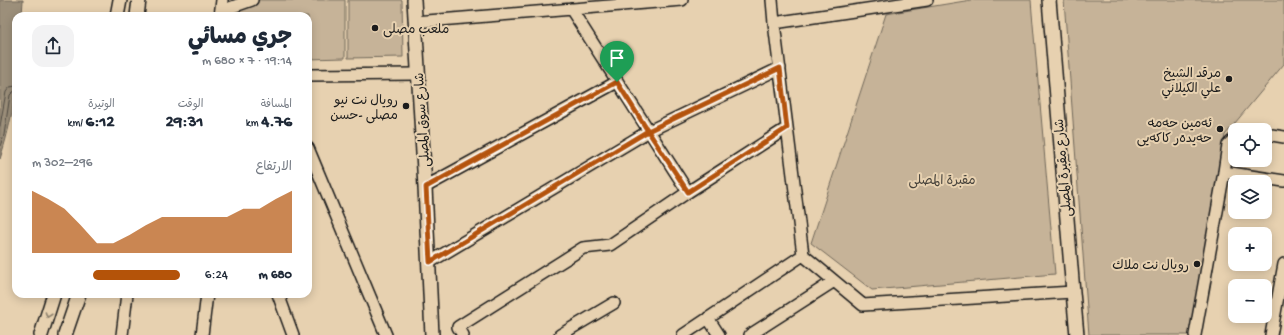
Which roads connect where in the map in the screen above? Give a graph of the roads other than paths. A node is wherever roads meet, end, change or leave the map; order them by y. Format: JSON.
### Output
{"nodes":[{"id":1,"x":120,"y":0,"type":"edge"},
{"id":2,"x":139,"y":0,"type":"edge"},
{"id":3,"x":252,"y":0,"type":"edge"},
{"id":4,"x":414,"y":0,"type":"edge"},
{"id":5,"x":682,"y":0,"type":"edge"},
{"id":6,"x":772,"y":0,"type":"edge"},
{"id":7,"x":926,"y":0,"type":"edge"},
{"id":8,"x":1049,"y":0,"type":"edge"},
{"id":9,"x":621,"y":3,"type":"edge"},
{"id":10,"x":221,"y":9,"type":"edge"},
{"id":11,"x":571,"y":9,"type":"junction"},
{"id":12,"x":118,"y":12,"type":"edge"},
{"id":13,"x":138,"y":12,"type":"edge"},
{"id":14,"x":415,"y":22,"type":"junction"},
{"id":15,"x":774,"y":23,"type":"junction"},
{"id":16,"x":780,"y":68,"type":"junction"},
{"id":17,"x":418,"y":74,"type":"junction"},
{"id":18,"x":312,"y":75,"type":"edge"},
{"id":19,"x":617,"y":82,"type":"junction"},
{"id":20,"x":787,"y":128,"type":"junction"},
{"id":21,"x":648,"y":131,"type":"junction"},
{"id":22,"x":1272,"y":135,"type":"edge"},
{"id":23,"x":1284,"y":137,"type":"edge"},
{"id":24,"x":1228,"y":145,"type":"edge"},
{"id":25,"x":312,"y":158,"type":"edge"},
{"id":26,"x":1224,"y":172,"type":"junction"},
{"id":27,"x":1284,"y":181,"type":"edge"},
{"id":28,"x":426,"y":187,"type":"junction"},
{"id":29,"x":688,"y":192,"type":"junction"},
{"id":30,"x":804,"y":255,"type":"junction"},
{"id":31,"x":430,"y":262,"type":"junction"},
{"id":32,"x":1284,"y":264,"type":"edge"},
{"id":33,"x":834,"y":281,"type":"junction"},
{"id":34,"x":1073,"y":292,"type":"junction"},
{"id":35,"x":53,"y":298,"type":"edge"},
{"id":36,"x":78,"y":298,"type":"edge"},
{"id":37,"x":126,"y":298,"type":"edge"},
{"id":38,"x":207,"y":298,"type":"edge"},
{"id":39,"x":279,"y":298,"type":"edge"},
{"id":40,"x":614,"y":303,"type":"dead end"},
{"id":41,"x":708,"y":318,"type":"junction"},
{"id":42,"x":41,"y":335,"type":"edge"},
{"id":43,"x":66,"y":335,"type":"edge"},
{"id":44,"x":122,"y":335,"type":"edge"},
{"id":45,"x":202,"y":335,"type":"edge"},
{"id":46,"x":293,"y":335,"type":"edge"},
{"id":47,"x":386,"y":335,"type":"edge"},
{"id":48,"x":432,"y":335,"type":"edge"},
{"id":49,"x":463,"y":335,"type":"edge"},
{"id":50,"x":560,"y":335,"type":"edge"},
{"id":51,"x":683,"y":335,"type":"edge"},
{"id":52,"x":719,"y":335,"type":"edge"},
{"id":53,"x":750,"y":335,"type":"edge"},
{"id":54,"x":1077,"y":335,"type":"edge"},
{"id":55,"x":1195,"y":335,"type":"edge"},
{"id":56,"x":1271,"y":335,"type":"edge"}],
"edges":[{"from":1,"to":12,"type":"street"},
{"from":2,"to":13,"type":"street"},
{"from":3,"to":10,"type":"street"},
{"from":4,"to":14,"type":"street","name":"شارع سوق المصلى"},
{"from":5,"to":9,"type":"street"},
{"from":6,"to":15,"type":"street"},
{"from":7,"to":15,"type":"street"},
{"from":8,"to":34,"type":"street","name":"شارع مقبرة المصلى"},
{"from":9,"to":11,"type":"street"},
{"from":11,"to":14,"type":"street"},
{"from":11,"to":19,"type":"street"},
{"from":14,"to":17,"type":"street","name":"شارع سوق المصلى"},
{"from":15,"to":16,"type":"street"},
{"from":16,"to":20,"type":"street"},
{"from":16,"to":21,"type":"street"},
{"from":17,"to":18,"type":"street"},
{"from":17,"to":28,"type":"street","name":"شارع سوق المصلى"},
{"from":19,"to":21,"type":"street"},
{"from":19,"to":28,"type":"street"},
{"from":20,"to":29,"type":"street"},
{"from":20,"to":30,"type":"street"},
{"from":21,"to":29,"type":"street"},
{"from":21,"to":31,"type":"street"},
{"from":22,"to":23,"type":"street"},
{"from":24,"to":26,"type":"street"},
{"from":25,"to":47,"type":"street"},
{"from":26,"to":27,"type":"street"},
{"from":26,"to":55,"type":"street"},
{"from":28,"to":31,"type":"street","name":"شارع سوق المصلى"},
{"from":29,"to":49,"type":"street"},
{"from":30,"to":33,"type":"street"},
{"from":30,"to":41,"type":"street"},
{"from":31,"to":48,"type":"street","name":"شارع سوق المصلى"},
{"from":32,"to":56,"type":"street"},
{"from":33,"to":34,"type":"street"},
{"from":33,"to":53,"type":"street"},
{"from":34,"to":54,"type":"street","name":"شارع مقبرة المصلى"},
{"from":35,"to":42,"type":"street","one_way":true},
{"from":36,"to":43,"type":"street"},
{"from":37,"to":44,"type":"street"},
{"from":38,"to":45,"type":"street"},
{"from":39,"to":46,"type":"street"},
{"from":40,"to":50,"type":"street"},
{"from":41,"to":51,"type":"street"},
{"from":41,"to":52,"type":"street"}]}
